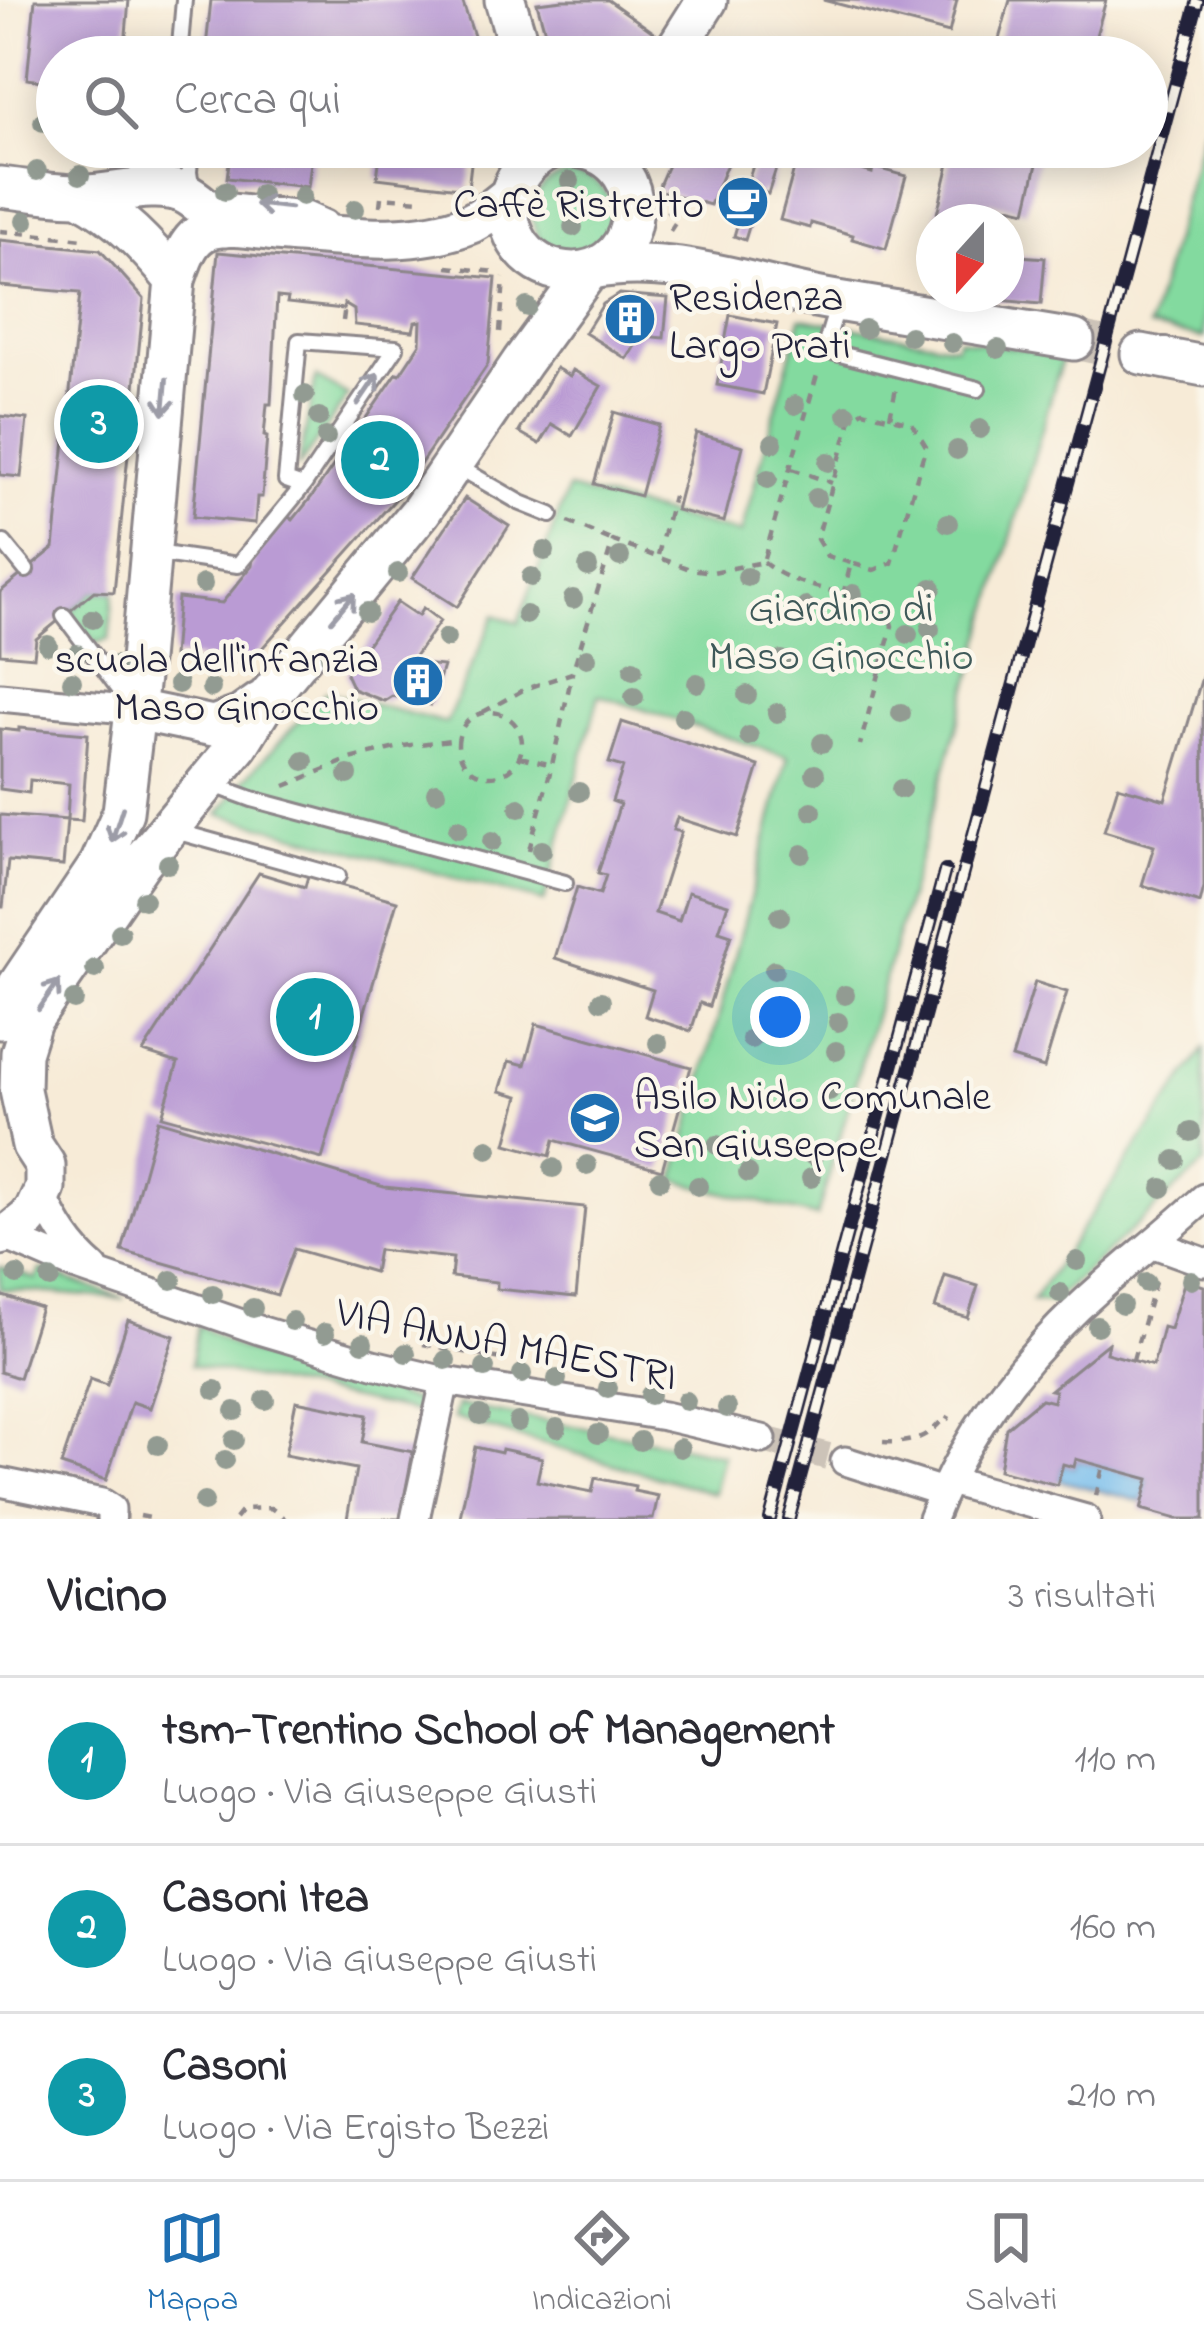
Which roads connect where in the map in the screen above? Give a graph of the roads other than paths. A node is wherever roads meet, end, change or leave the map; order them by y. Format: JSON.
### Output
{"nodes":[{"id":1,"x":184,"y":0,"type":"edge"},
{"id":2,"x":505,"y":0,"type":"edge"},
{"id":3,"x":707,"y":0,"type":"edge"},
{"id":4,"x":181,"y":36,"type":"edge"},
{"id":5,"x":516,"y":36,"type":"edge"},
{"id":6,"x":684,"y":36,"type":"edge"},
{"id":7,"x":138,"y":168,"type":"edge"},
{"id":8,"x":189,"y":168,"type":"edge"},
{"id":9,"x":537,"y":168,"type":"edge"},
{"id":10,"x":617,"y":168,"type":"edge"},
{"id":11,"x":0,"y":188,"type":"edge"},
{"id":12,"x":509,"y":196,"type":"junction"},
{"id":13,"x":194,"y":198,"type":"junction"},
{"id":14,"x":133,"y":210,"type":"junction"},
{"id":15,"x":634,"y":210,"type":"junction"},
{"id":16,"x":226,"y":227,"type":"junction"},
{"id":17,"x":342,"y":237,"type":"junction"},
{"id":18,"x":590,"y":269,"type":"junction"},
{"id":19,"x":727,"y":277,"type":"junction"},
{"id":20,"x":175,"y":280,"type":"junction"},
{"id":21,"x":838,"y":302,"type":"junction"},
{"id":22,"x":1074,"y":340,"type":"tunnel mouth"},
{"id":23,"x":1141,"y":354,"type":"tunnel mouth"},
{"id":24,"x":1204,"y":366,"type":"edge"},
{"id":25,"x":978,"y":389,"type":"dead end"},
{"id":26,"x":454,"y":464,"type":"junction"},
{"id":27,"x":303,"y":486,"type":"junction"},
{"id":28,"x":551,"y":515,"type":"road end"},
{"id":29,"x":4,"y":544,"type":"dead end"},
{"id":30,"x":151,"y":552,"type":"junction"},
{"id":31,"x":26,"y":570,"type":"dead end"},
{"id":32,"x":64,"y":616,"type":"dead end"},
{"id":33,"x":268,"y":697,"type":"junction"},
{"id":34,"x":0,"y":698,"type":"edge"},
{"id":35,"x":136,"y":710,"type":"junction"},
{"id":36,"x":207,"y":783,"type":"junction"},
{"id":37,"x":167,"y":829,"type":"junction"},
{"id":38,"x":236,"y":848,"type":"junction"},
{"id":39,"x":225,"y":865,"type":"dead end"},
{"id":40,"x":338,"y":876,"type":"dead end"},
{"id":41,"x":565,"y":884,"type":"dead end"},
{"id":42,"x":0,"y":1019,"type":"edge"},
{"id":43,"x":16,"y":1137,"type":"edge"},
{"id":44,"x":43,"y":1197,"type":"junction"},
{"id":45,"x":1204,"y":1198,"type":"edge"},
{"id":46,"x":2,"y":1235,"type":"edge"},
{"id":47,"x":1154,"y":1244,"type":"junction"},
{"id":48,"x":1204,"y":1262,"type":"edge"},
{"id":49,"x":101,"y":1274,"type":"junction"},
{"id":50,"x":445,"y":1381,"type":"junction"},
{"id":51,"x":762,"y":1439,"type":"tunnel mouth"},
{"id":52,"x":845,"y":1462,"type":"tunnel mouth"},
{"id":53,"x":0,"y":1482,"type":"edge"},
{"id":54,"x":946,"y":1487,"type":"junction"},
{"id":55,"x":111,"y":1519,"type":"edge"},
{"id":56,"x":415,"y":1519,"type":"edge"},
{"id":57,"x":932,"y":1519,"type":"edge"},
{"id":58,"x":1086,"y":1519,"type":"edge"}],
"edges":[{"from":1,"to":4,"type":"lane"},
{"from":2,"to":5,"type":"street"},
{"from":3,"to":6,"type":"street"},
{"from":7,"to":14,"type":"lane"},
{"from":8,"to":13,"type":"lane"},
{"from":9,"to":12,"type":"street"},
{"from":10,"to":15,"type":"street"},
{"from":11,"to":14,"type":"street"},
{"from":12,"to":17,"type":"street"},
{"from":12,"to":18,"type":"street"},
{"from":13,"to":14,"type":"street"},
{"from":13,"to":16,"type":"street"},
{"from":17,"to":13,"type":"lane","one_way":true},
{"from":14,"to":20,"type":"street"},
{"from":15,"to":18,"type":"street"},
{"from":15,"to":19,"type":"street"},
{"from":16,"to":17,"type":"street"},
{"from":16,"to":20,"type":"street"},
{"from":18,"to":19,"type":"street"},
{"from":18,"to":26,"type":"street"},
{"from":19,"to":21,"type":"street"},
{"from":20,"to":30,"type":"street","one_way":true},
{"from":21,"to":22,"type":"street"},
{"from":21,"to":25,"type":"lane"},
{"from":23,"to":24,"type":"street"},
{"from":26,"to":28,"type":"lane"},
{"from":33,"to":26,"type":"street","one_way":true},
{"from":27,"to":27,"type":"lane","one_way":true},
{"from":27,"to":30,"type":"lane"},
{"from":29,"to":31,"type":"lane"},
{"from":30,"to":35,"type":"street"},
{"from":32,"to":35,"type":"lane"},
{"from":33,"to":35,"type":"street"},
{"from":33,"to":36,"type":"street"},
{"from":34,"to":35,"type":"street"},
{"from":35,"to":42,"type":"street","one_way":true},
{"from":36,"to":37,"type":"street"},
{"from":36,"to":41,"type":"lane"},
{"from":37,"to":38,"type":"lane"},
{"from":43,"to":37,"type":"street","one_way":true},
{"from":38,"to":39,"type":"lane"},
{"from":38,"to":40,"type":"lane"},
{"from":43,"to":44,"type":"street"},
{"from":44,"to":46,"type":"street"},
{"from":44,"to":49,"type":"street","name":"VIA ANNA MAESTRI"},
{"from":45,"to":47,"type":"street"},
{"from":46,"to":49,"type":"street","name":"VIA ANNA MAESTRI"},
{"from":47,"to":48,"type":"street"},
{"from":47,"to":54,"type":"street"},
{"from":49,"to":50,"type":"street","name":"VIA ANNA MAESTRI"},
{"from":50,"to":51,"type":"street","name":"VIA ANNA MAESTRI"},
{"from":50,"to":56,"type":"street"},
{"from":52,"to":54,"type":"street"},
{"from":53,"to":55,"type":"street"},
{"from":54,"to":57,"type":"street"},
{"from":54,"to":58,"type":"street"}]}
